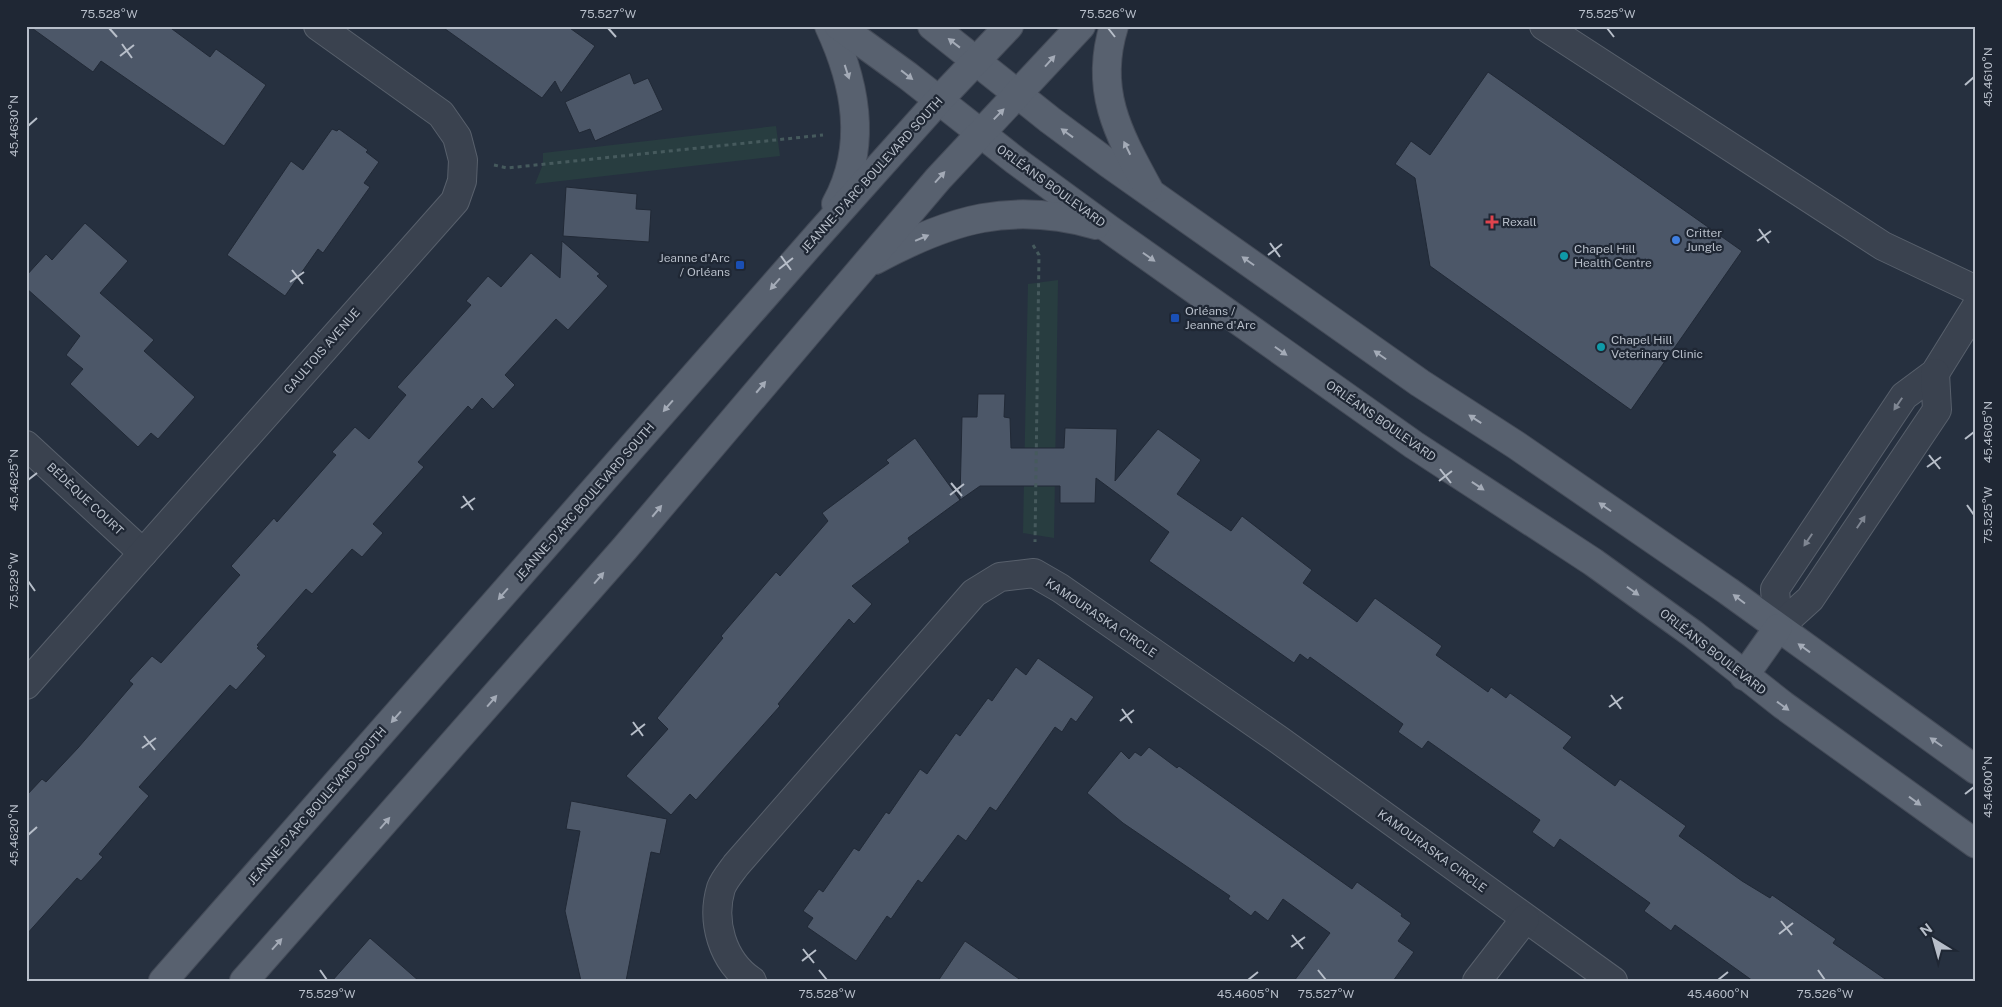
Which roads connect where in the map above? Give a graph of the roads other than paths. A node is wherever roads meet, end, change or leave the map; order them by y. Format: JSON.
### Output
{"nodes":[{"id":1,"x":318,"y":26,"type":"edge"},
{"id":2,"x":829,"y":26,"type":"edge"},
{"id":3,"x":839,"y":26,"type":"edge"},
{"id":4,"x":932,"y":26,"type":"edge"},
{"id":5,"x":1010,"y":26,"type":"edge"},
{"id":6,"x":1081,"y":26,"type":"edge"},
{"id":7,"x":1114,"y":26,"type":"edge"},
{"id":8,"x":1544,"y":26,"type":"edge"},
{"id":9,"x":976,"y":61,"type":"junction"},
{"id":10,"x":1018,"y":94,"type":"junction"},
{"id":11,"x":938,"y":100,"type":"junction"},
{"id":12,"x":980,"y":134,"type":"junction"},
{"id":13,"x":1150,"y":192,"type":"junction"},
{"id":14,"x":1109,"y":229,"type":"junction"},
{"id":15,"x":819,"y":234,"type":"junction"},
{"id":16,"x":862,"y":267,"type":"junction"},
{"id":17,"x":1976,"y":290,"type":"edge"},
{"id":18,"x":1976,"y":308,"type":"edge"},
{"id":19,"x":26,"y":445,"type":"edge"},
{"id":20,"x":143,"y":553,"type":"junction"},
{"id":21,"x":1778,"y":628,"type":"junction"},
{"id":22,"x":1744,"y":676,"type":"junction"},
{"id":23,"x":26,"y":686,"type":"edge"},
{"id":24,"x":1976,"y":770,"type":"edge"},
{"id":25,"x":1976,"y":844,"type":"edge"},
{"id":26,"x":1524,"y":918,"type":"junction"},
{"id":27,"x":163,"y":981,"type":"edge"},
{"id":28,"x":244,"y":981,"type":"edge"},
{"id":29,"x":752,"y":981,"type":"edge"},
{"id":30,"x":1477,"y":981,"type":"edge"},
{"id":31,"x":1613,"y":981,"type":"edge"}],
"edges":[{"from":1,"to":20,"type":"street","name":"GAULTOIS AVENUE"},
{"from":2,"to":15,"type":"main road","one_way":true},
{"from":3,"to":11,"type":"main road","name":"ORLÉANS BOULEVARD","one_way":true},
{"from":9,"to":4,"type":"main road","one_way":true},
{"from":5,"to":9,"type":"main road","name":"JEANNE-D'ARC BOULEVARD SOUTH"},
{"from":10,"to":6,"type":"main road","one_way":true},
{"from":13,"to":7,"type":"main road","one_way":true},
{"from":8,"to":17,"type":"street"},
{"from":9,"to":10,"type":"main road"},
{"from":9,"to":11,"type":"main road","name":"JEANNE-D'ARC BOULEVARD SOUTH"},
{"from":12,"to":10,"type":"main road","one_way":true},
{"from":13,"to":10,"type":"main road","one_way":true},
{"from":11,"to":12,"type":"main road","name":"ORLÉANS BOULEVARD"},
{"from":11,"to":15,"type":"main road","name":"JEANNE-D'ARC BOULEVARD SOUTH"},
{"from":12,"to":14,"type":"main road","name":"ORLÉANS BOULEVARD"},
{"from":16,"to":12,"type":"main road","one_way":true},
{"from":21,"to":13,"type":"main road","one_way":true},
{"from":16,"to":14,"type":"main road","one_way":true},
{"from":14,"to":22,"type":"main road","name":"ORLÉANS BOULEVARD","one_way":true},
{"from":15,"to":27,"type":"main road","name":"JEANNE-D'ARC BOULEVARD SOUTH","one_way":true},
{"from":28,"to":16,"type":"main road","one_way":true},
{"from":18,"to":21,"type":"street"},
{"from":19,"to":20,"type":"street","name":"BÉDÈQUE COURT"},
{"from":20,"to":23,"type":"street","name":"GAULTOIS AVENUE"},
{"from":21,"to":22,"type":"main road"},
{"from":24,"to":21,"type":"main road","one_way":true},
{"from":22,"to":25,"type":"main road","name":"ORLÉANS BOULEVARD","one_way":true},
{"from":26,"to":29,"type":"street","name":"KAMOURASKA CIRCLE"},
{"from":26,"to":30,"type":"street"},
{"from":26,"to":31,"type":"street","name":"KAMOURASKA CIRCLE"}]}
